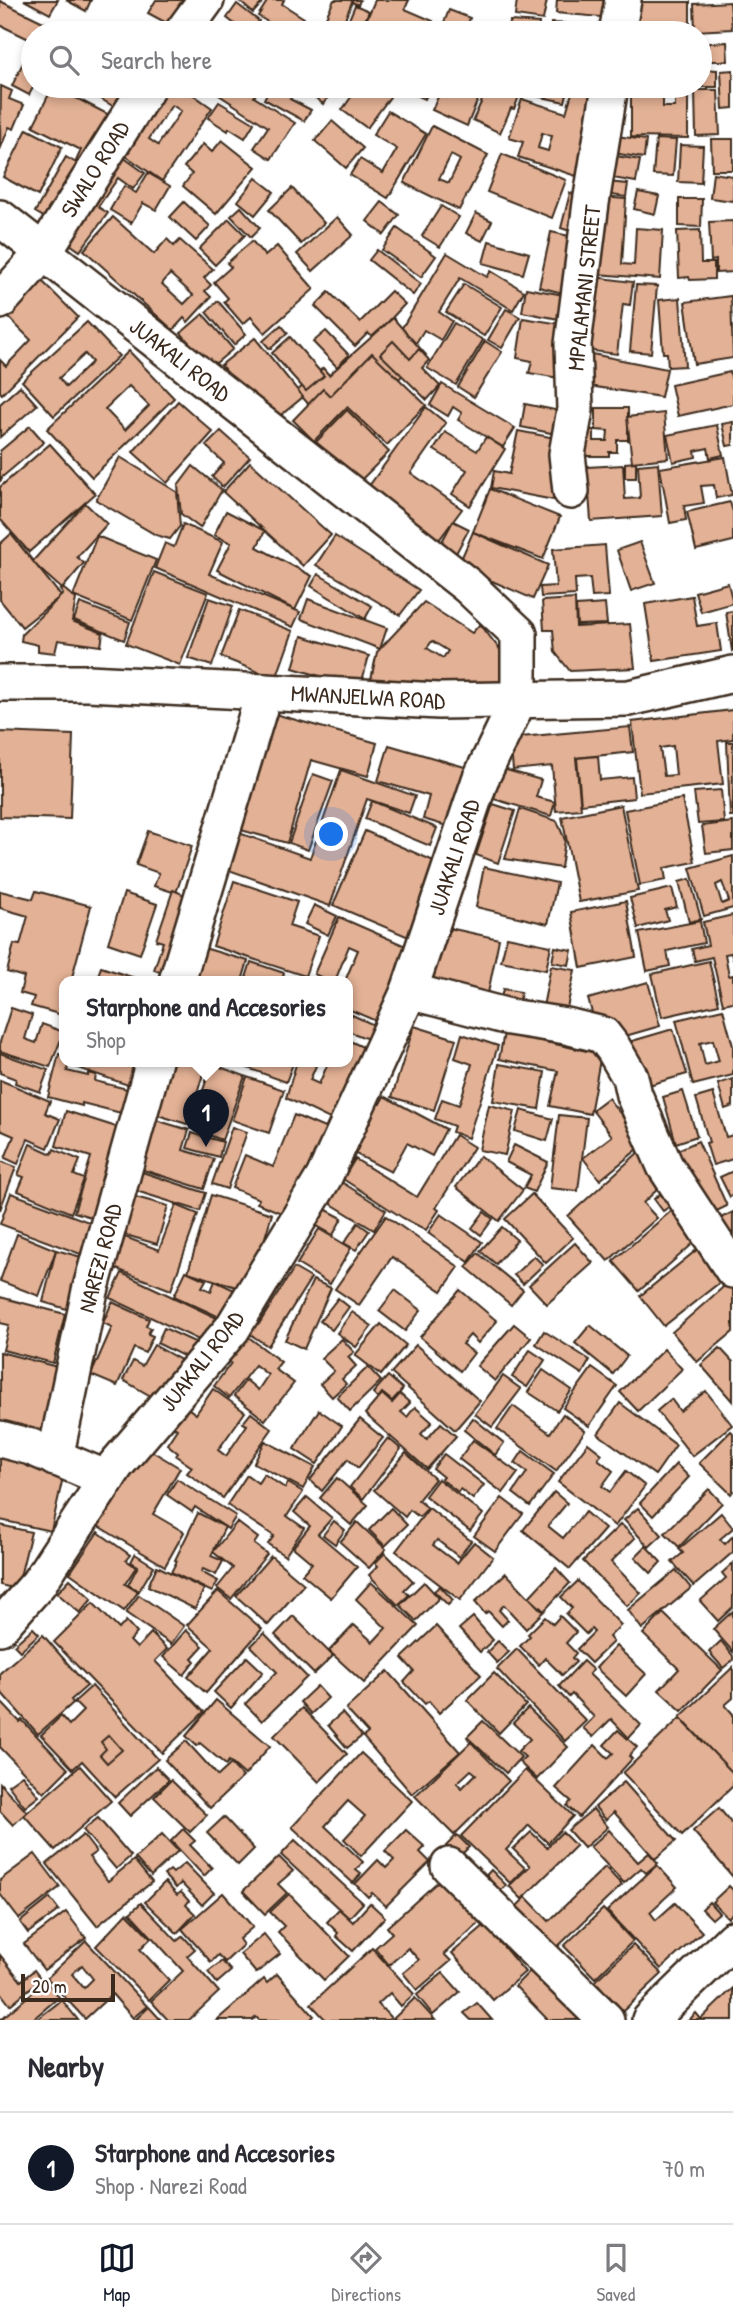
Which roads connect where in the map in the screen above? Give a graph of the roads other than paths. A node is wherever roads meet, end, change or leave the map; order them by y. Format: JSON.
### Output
{"nodes":[{"id":1,"x":206,"y":0,"type":"edge"},
{"id":2,"x":623,"y":0,"type":"edge"},
{"id":3,"x":191,"y":21,"type":"edge"},
{"id":4,"x":619,"y":21,"type":"edge"},
{"id":5,"x":140,"y":98,"type":"edge"},
{"id":6,"x":608,"y":98,"type":"edge"},
{"id":7,"x":0,"y":218,"type":"edge"},
{"id":8,"x":43,"y":253,"type":"junction"},
{"id":9,"x":0,"y":301,"type":"edge"},
{"id":10,"x":571,"y":491,"type":"dead end"},
{"id":11,"x":733,"y":674,"type":"edge"},
{"id":12,"x":0,"y":683,"type":"edge"},
{"id":13,"x":264,"y":692,"type":"junction"},
{"id":14,"x":519,"y":699,"type":"junction"},
{"id":15,"x":182,"y":965,"type":"edge"},
{"id":16,"x":409,"y":991,"type":"junction"},
{"id":17,"x":152,"y":1067,"type":"edge"},
{"id":18,"x":733,"y":1270,"type":"edge"},
{"id":19,"x":0,"y":1439,"type":"edge"},
{"id":20,"x":55,"y":1458,"type":"junction"},
{"id":21,"x":107,"y":1479,"type":"junction"},
{"id":22,"x":0,"y":1627,"type":"edge"},
{"id":23,"x":449,"y":1866,"type":"dead end"},
{"id":24,"x":733,"y":1939,"type":"edge"},
{"id":25,"x":659,"y":2017,"type":"edge"},
{"id":26,"x":606,"y":2020,"type":"edge"}],
"edges":[{"from":1,"to":3,"type":"street"},
{"from":2,"to":4,"type":"street"},
{"from":5,"to":8,"type":"street","name":"SWALO ROAD"},
{"from":6,"to":10,"type":"street","name":"MPALAMANI STREET"},
{"from":7,"to":8,"type":"street","name":"JUAKALI ROAD"},
{"from":8,"to":9,"type":"street","name":"SWALO ROAD"},
{"from":8,"to":14,"type":"street","name":"JUAKALI ROAD"},
{"from":11,"to":14,"type":"street","name":"MWANJELWA ROAD"},
{"from":12,"to":13,"type":"street","name":"MWANJELWA ROAD"},
{"from":13,"to":14,"type":"street","name":"MWANJELWA ROAD"},
{"from":13,"to":15,"type":"street"},
{"from":14,"to":16,"type":"street","name":"JUAKALI ROAD"},
{"from":16,"to":18,"type":"street"},
{"from":16,"to":21,"type":"street","name":"JUAKALI ROAD"},
{"from":17,"to":20,"type":"street","name":"NAREZI ROAD"},
{"from":19,"to":20,"type":"street"},
{"from":20,"to":21,"type":"street"},
{"from":21,"to":22,"type":"street","name":"JUAKALI ROAD"},
{"from":23,"to":26,"type":"street"},
{"from":24,"to":25,"type":"street"}]}
